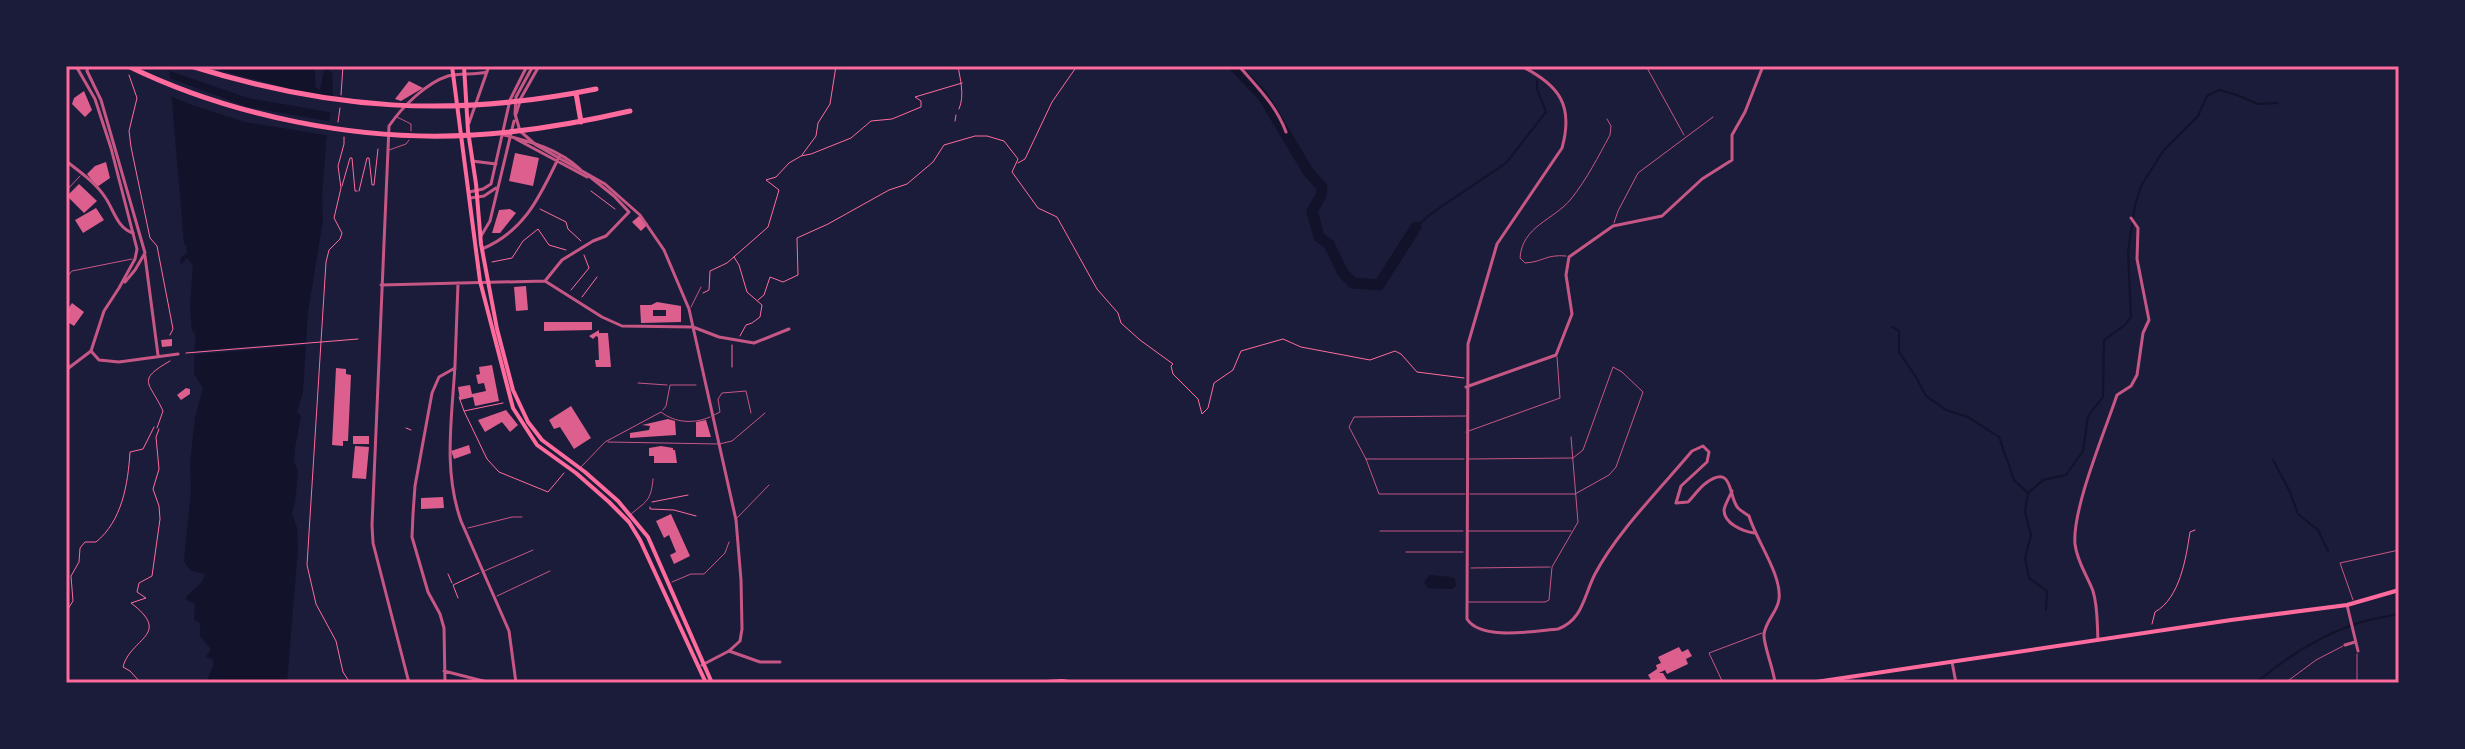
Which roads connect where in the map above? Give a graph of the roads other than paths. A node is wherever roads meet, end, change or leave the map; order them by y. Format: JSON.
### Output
{"nodes":[{"id":1,"x":76,"y":66,"type":"edge"},
{"id":2,"x":88,"y":66,"type":"edge"},
{"id":3,"x":191,"y":66,"type":"edge"},
{"id":4,"x":452,"y":66,"type":"edge"},
{"id":5,"x":464,"y":66,"type":"edge"},
{"id":6,"x":489,"y":66,"type":"edge"},
{"id":7,"x":530,"y":66,"type":"edge"},
{"id":8,"x":539,"y":66,"type":"edge"},
{"id":9,"x":1239,"y":66,"type":"edge"},
{"id":10,"x":1521,"y":66,"type":"edge"},
{"id":11,"x":1646,"y":66,"type":"edge"},
{"id":12,"x":1763,"y":66,"type":"edge"},
{"id":13,"x":128,"y":69,"type":"edge"},
{"id":14,"x":487,"y":72,"type":"junction"},
{"id":15,"x":452,"y":75,"type":"junction"},
{"id":16,"x":465,"y":75,"type":"junction"},
{"id":17,"x":596,"y":89,"type":"dead end"},
{"id":18,"x":576,"y":93,"type":"junction"},
{"id":19,"x":630,"y":111,"type":"dead end"},
{"id":20,"x":396,"y":116,"type":"junction"},
{"id":21,"x":1713,"y":117,"type":"dead end"},
{"id":22,"x":1607,"y":119,"type":"dead end"},
{"id":23,"x":581,"y":122,"type":"junction"},
{"id":24,"x":469,"y":123,"type":"junction"},
{"id":25,"x":1286,"y":132,"type":"dead end"},
{"id":26,"x":503,"y":134,"type":"junction"},
{"id":27,"x":512,"y":136,"type":"junction"},
{"id":28,"x":1685,"y":137,"type":"junction"},
{"id":29,"x":387,"y":150,"type":"junction"},
{"id":30,"x":560,"y":154,"type":"junction"},
{"id":31,"x":472,"y":160,"type":"junction"},
{"id":32,"x":557,"y":160,"type":"junction"},
{"id":33,"x":66,"y":161,"type":"edge"},
{"id":34,"x":496,"y":164,"type":"junction"},
{"id":35,"x":82,"y":174,"type":"junction"},
{"id":36,"x":593,"y":180,"type":"junction"},
{"id":37,"x":499,"y":183,"type":"junction"},
{"id":38,"x":66,"y":191,"type":"edge"},
{"id":39,"x":469,"y":192,"type":"junction"},
{"id":40,"x":477,"y":194,"type":"junction"},
{"id":41,"x":470,"y":198,"type":"junction"},
{"id":42,"x":2131,"y":218,"type":"dead end"},
{"id":43,"x":1613,"y":226,"type":"junction"},
{"id":44,"x":134,"y":233,"type":"junction"},
{"id":45,"x":481,"y":236,"type":"junction"},
{"id":46,"x":482,"y":249,"type":"junction"},
{"id":47,"x":145,"y":253,"type":"junction"},
{"id":48,"x":1569,"y":257,"type":"junction"},
{"id":49,"x":135,"y":259,"type":"junction"},
{"id":50,"x":66,"y":278,"type":"edge"},
{"id":51,"x":480,"y":281,"type":"junction"},
{"id":52,"x":488,"y":281,"type":"junction"},
{"id":53,"x":545,"y":281,"type":"junction"},
{"id":54,"x":458,"y":283,"type":"junction"},
{"id":55,"x":381,"y":285,"type":"junction"},
{"id":56,"x":701,"y":287,"type":"dead end"},
{"id":57,"x":119,"y":288,"type":"junction"},
{"id":58,"x":689,"y":309,"type":"junction"},
{"id":59,"x":693,"y":327,"type":"junction"},
{"id":60,"x":789,"y":329,"type":"dead end"},
{"id":61,"x":91,"y":351,"type":"junction"},
{"id":62,"x":178,"y":354,"type":"road end"},
{"id":63,"x":158,"y":355,"type":"junction"},
{"id":64,"x":1556,"y":355,"type":"junction"},
{"id":65,"x":66,"y":359,"type":"edge"},
{"id":66,"x":71,"y":366,"type":"junction"},
{"id":67,"x":455,"y":368,"type":"junction"},
{"id":68,"x":66,"y":370,"type":"edge"},
{"id":69,"x":638,"y":383,"type":"dead end"},
{"id":70,"x":670,"y":385,"type":"junction"},
{"id":71,"x":696,"y":385,"type":"dead end"},
{"id":72,"x":1466,"y":387,"type":"junction"},
{"id":73,"x":661,"y":412,"type":"junction"},
{"id":74,"x":751,"y":413,"type":"dead end"},
{"id":75,"x":765,"y":413,"type":"dead end"},
{"id":76,"x":1466,"y":416,"type":"junction"},
{"id":77,"x":1466,"y":432,"type":"junction"},
{"id":78,"x":1571,"y":437,"type":"dead end"},
{"id":79,"x":605,"y":442,"type":"junction"},
{"id":80,"x":719,"y":444,"type":"junction"},
{"id":81,"x":1573,"y":458,"type":"junction"},
{"id":82,"x":1366,"y":459,"type":"junction"},
{"id":83,"x":1466,"y":459,"type":"junction"},
{"id":84,"x":578,"y":470,"type":"junction"},
{"id":85,"x":653,"y":479,"type":"dead end"},
{"id":86,"x":769,"y":485,"type":"dead end"},
{"id":87,"x":1732,"y":491,"type":"junction"},
{"id":88,"x":1466,"y":494,"type":"junction"},
{"id":89,"x":1575,"y":494,"type":"junction"},
{"id":90,"x":631,"y":514,"type":"junction"},
{"id":91,"x":522,"y":517,"type":"dead end"},
{"id":92,"x":626,"y":518,"type":"junction"},
{"id":93,"x":736,"y":520,"type":"junction"},
{"id":94,"x":465,"y":529,"type":"junction"},
{"id":95,"x":1380,"y":531,"type":"dead end"},
{"id":96,"x":1466,"y":531,"type":"junction"},
{"id":97,"x":1574,"y":531,"type":"junction"},
{"id":98,"x":1754,"y":533,"type":"junction"},
{"id":99,"x":729,"y":542,"type":"dead end"},
{"id":100,"x":533,"y":550,"type":"dead end"},
{"id":101,"x":2399,"y":550,"type":"edge"},
{"id":102,"x":1406,"y":552,"type":"dead end"},
{"id":103,"x":1466,"y":552,"type":"junction"},
{"id":104,"x":1552,"y":567,"type":"junction"},
{"id":105,"x":1466,"y":568,"type":"junction"},
{"id":106,"x":550,"y":571,"type":"dead end"},
{"id":107,"x":482,"y":572,"type":"junction"},
{"id":108,"x":669,"y":583,"type":"junction"},
{"id":109,"x":2399,"y":590,"type":"edge"},
{"id":110,"x":494,"y":597,"type":"junction"},
{"id":111,"x":1466,"y":602,"type":"junction"},
{"id":112,"x":2354,"y":603,"type":"junction"},
{"id":113,"x":2347,"y":605,"type":"junction"},
{"id":114,"x":1764,"y":632,"type":"junction"},
{"id":115,"x":2354,"y":639,"type":"junction"},
{"id":116,"x":2098,"y":640,"type":"junction"},
{"id":117,"x":2345,"y":645,"type":"joint"},
{"id":118,"x":729,"y":651,"type":"junction"},
{"id":119,"x":2358,"y":651,"type":"joint"},
{"id":120,"x":780,"y":662,"type":"dead end"},
{"id":121,"x":1952,"y":662,"type":"junction"},
{"id":122,"x":701,"y":665,"type":"junction"},
{"id":123,"x":444,"y":671,"type":"junction"},
{"id":124,"x":409,"y":683,"type":"edge"},
{"id":125,"x":445,"y":683,"type":"edge"},
{"id":126,"x":491,"y":683,"type":"edge"},
{"id":127,"x":516,"y":683,"type":"edge"},
{"id":128,"x":706,"y":683,"type":"edge"},
{"id":129,"x":712,"y":683,"type":"edge"},
{"id":130,"x":1031,"y":683,"type":"edge"},
{"id":131,"x":1076,"y":683,"type":"edge"},
{"id":132,"x":1723,"y":683,"type":"edge"},
{"id":133,"x":1775,"y":683,"type":"edge"},
{"id":134,"x":1809,"y":683,"type":"edge"},
{"id":135,"x":1956,"y":683,"type":"edge"},
{"id":136,"x":2285,"y":683,"type":"edge"},
{"id":137,"x":2357,"y":683,"type":"edge"}],
"edges":[{"from":1,"to":44,"type":"street"},
{"from":2,"to":47,"type":"street"},
{"from":3,"to":18,"type":"highway"},
{"from":4,"to":15,"type":"main road"},
{"from":5,"to":16,"type":"main road"},
{"from":6,"to":14,"type":"street"},
{"from":7,"to":26,"type":"street"},
{"from":7,"to":58,"type":"street"},
{"from":8,"to":27,"type":"street"},
{"from":9,"to":25,"type":"street"},
{"from":10,"to":72,"type":"street"},
{"from":11,"to":28,"type":"lane"},
{"from":12,"to":43,"type":"street"},
{"from":13,"to":23,"type":"highway"},
{"from":14,"to":16,"type":"street"},
{"from":14,"to":24,"type":"street"},
{"from":15,"to":16,"type":"street"},
{"from":15,"to":20,"type":"street"},
{"from":15,"to":39,"type":"main road"},
{"from":16,"to":24,"type":"main road"},
{"from":17,"to":18,"type":"highway"},
{"from":18,"to":23,"type":"highway"},
{"from":19,"to":23,"type":"highway"},
{"from":20,"to":29,"type":"street"},
{"from":20,"to":29,"type":"lane"},
{"from":21,"to":28,"type":"lane"},
{"from":22,"to":48,"type":"lane"},
{"from":24,"to":31,"type":"main road"},
{"from":26,"to":27,"type":"street"},
{"from":26,"to":34,"type":"street"},
{"from":27,"to":30,"type":"street"},
{"from":27,"to":32,"type":"street"},
{"from":27,"to":37,"type":"street"},
{"from":28,"to":43,"type":"lane"},
{"from":29,"to":55,"type":"street"},
{"from":30,"to":32,"type":"street"},
{"from":30,"to":36,"type":"street"},
{"from":31,"to":34,"type":"street"},
{"from":31,"to":40,"type":"main road"},
{"from":32,"to":36,"type":"street"},
{"from":32,"to":46,"type":"street"},
{"from":33,"to":35,"type":"street"},
{"from":34,"to":40,"type":"street"},
{"from":35,"to":38,"type":"lane"},
{"from":35,"to":44,"type":"street"},
{"from":36,"to":53,"type":"street"},
{"from":37,"to":40,"type":"street"},
{"from":37,"to":45,"type":"street"},
{"from":39,"to":40,"type":"street"},
{"from":39,"to":41,"type":"main road"},
{"from":40,"to":41,"type":"street"},
{"from":40,"to":45,"type":"main road"},
{"from":41,"to":51,"type":"main road"},
{"from":42,"to":116,"type":"street"},
{"from":43,"to":48,"type":"street"},
{"from":44,"to":49,"type":"street"},
{"from":45,"to":46,"type":"main road"},
{"from":46,"to":52,"type":"main road"},
{"from":47,"to":57,"type":"street"},
{"from":47,"to":63,"type":"street"},
{"from":48,"to":64,"type":"street"},
{"from":49,"to":50,"type":"lane"},
{"from":49,"to":57,"type":"street"},
{"from":51,"to":52,"type":"street"},
{"from":51,"to":54,"type":"street"},
{"from":51,"to":84,"type":"main road"},
{"from":52,"to":53,"type":"street"},
{"from":52,"to":84,"type":"main road"},
{"from":53,"to":59,"type":"street"},
{"from":54,"to":55,"type":"street"},
{"from":54,"to":67,"type":"street"},
{"from":55,"to":124,"type":"street"},
{"from":56,"to":58,"type":"lane"},
{"from":57,"to":61,"type":"street"},
{"from":58,"to":59,"type":"street"},
{"from":59,"to":60,"type":"street"},
{"from":59,"to":80,"type":"street"},
{"from":61,"to":63,"type":"street"},
{"from":61,"to":66,"type":"street"},
{"from":62,"to":63,"type":"street"},
{"from":64,"to":72,"type":"street"},
{"from":64,"to":77,"type":"lane"},
{"from":65,"to":66,"type":"lane"},
{"from":66,"to":68,"type":"street"},
{"from":67,"to":94,"type":"street"},
{"from":67,"to":123,"type":"street"},
{"from":69,"to":70,"type":"lane"},
{"from":70,"to":71,"type":"lane"},
{"from":70,"to":73,"type":"lane"},
{"from":72,"to":76,"type":"street"},
{"from":73,"to":74,"type":"lane"},
{"from":73,"to":79,"type":"lane"},
{"from":75,"to":80,"type":"lane"},
{"from":76,"to":77,"type":"street"},
{"from":76,"to":82,"type":"lane"},
{"from":77,"to":83,"type":"street"},
{"from":78,"to":81,"type":"lane"},
{"from":79,"to":80,"type":"lane"},
{"from":79,"to":84,"type":"lane"},
{"from":80,"to":93,"type":"street"},
{"from":81,"to":83,"type":"lane"},
{"from":81,"to":89,"type":"lane"},
{"from":81,"to":89,"type":"lane"},
{"from":82,"to":83,"type":"lane"},
{"from":82,"to":88,"type":"lane"},
{"from":83,"to":88,"type":"street"},
{"from":84,"to":90,"type":"main road"},
{"from":84,"to":92,"type":"main road"},
{"from":85,"to":90,"type":"lane"},
{"from":86,"to":93,"type":"lane"},
{"from":87,"to":98,"type":"street"},
{"from":87,"to":98,"type":"street"},
{"from":87,"to":111,"type":"street"},
{"from":88,"to":89,"type":"lane"},
{"from":88,"to":96,"type":"street"},
{"from":89,"to":97,"type":"lane"},
{"from":90,"to":92,"type":"lane"},
{"from":90,"to":108,"type":"main road"},
{"from":91,"to":94,"type":"lane"},
{"from":92,"to":122,"type":"main road"},
{"from":93,"to":118,"type":"street"},
{"from":94,"to":107,"type":"street"},
{"from":95,"to":96,"type":"lane"},
{"from":96,"to":97,"type":"lane"},
{"from":96,"to":103,"type":"street"},
{"from":97,"to":104,"type":"lane"},
{"from":98,"to":114,"type":"street"},
{"from":99,"to":108,"type":"lane"},
{"from":100,"to":107,"type":"lane"},
{"from":101,"to":112,"type":"lane"},
{"from":102,"to":103,"type":"lane"},
{"from":103,"to":105,"type":"street"},
{"from":104,"to":105,"type":"lane"},
{"from":104,"to":111,"type":"lane"},
{"from":105,"to":111,"type":"street"},
{"from":106,"to":110,"type":"lane"},
{"from":107,"to":110,"type":"street"},
{"from":108,"to":122,"type":"main road"},
{"from":109,"to":112,"type":"main road"},
{"from":110,"to":127,"type":"street"},
{"from":112,"to":113,"type":"main road"},
{"from":113,"to":115,"type":"street"},
{"from":113,"to":116,"type":"main road"},
{"from":114,"to":132,"type":"lane"},
{"from":114,"to":133,"type":"street"},
{"from":115,"to":117,"type":"street"},
{"from":115,"to":119,"type":"street"},
{"from":116,"to":121,"type":"main road"},
{"from":117,"to":136,"type":"lane"},
{"from":118,"to":120,"type":"street"},
{"from":118,"to":122,"type":"street"},
{"from":119,"to":137,"type":"lane"},
{"from":121,"to":134,"type":"main road"},
{"from":121,"to":135,"type":"street"},
{"from":122,"to":128,"type":"main road"},
{"from":122,"to":129,"type":"main road"},
{"from":123,"to":125,"type":"street"},
{"from":123,"to":126,"type":"street"},
{"from":130,"to":131,"type":"main road"}]}
